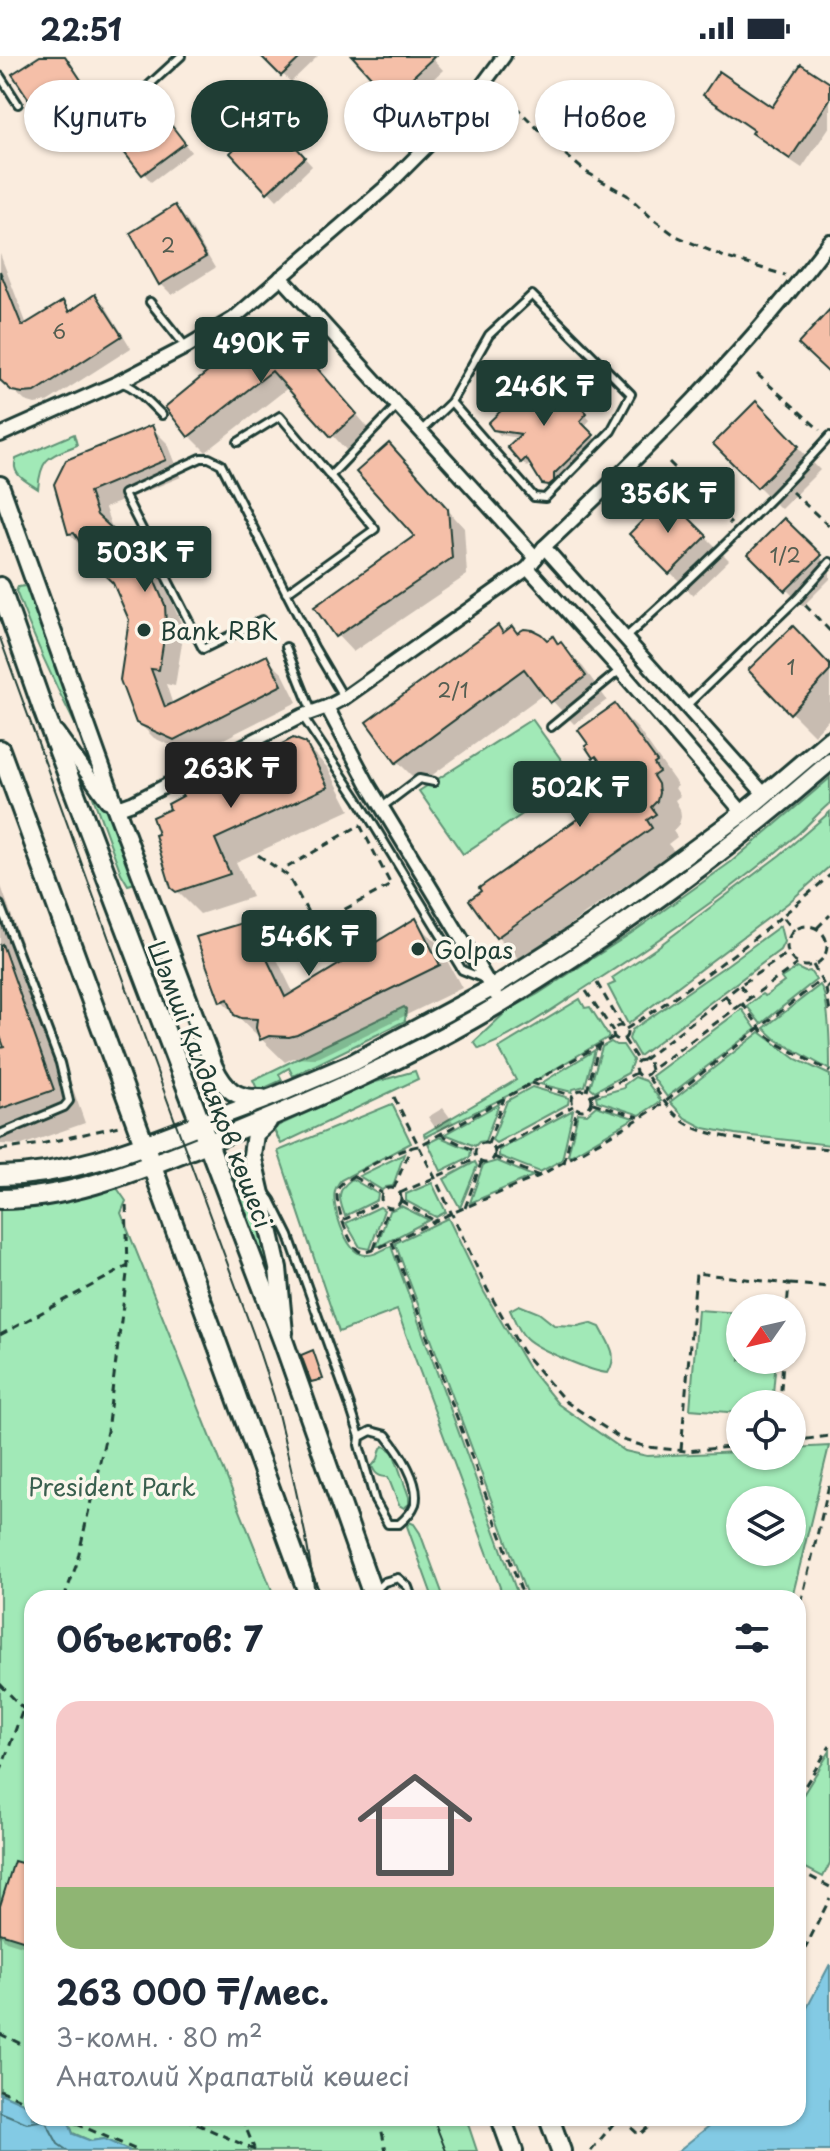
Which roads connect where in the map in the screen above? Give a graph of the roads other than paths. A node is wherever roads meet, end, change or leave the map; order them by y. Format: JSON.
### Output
{"nodes":[{"id":1,"x":181,"y":56,"type":"edge"},
{"id":2,"x":504,"y":56,"type":"edge"},
{"id":3,"x":0,"y":76,"type":"edge"},
{"id":4,"x":155,"y":80,"type":"edge"},
{"id":5,"x":18,"y":104,"type":"dead end"},
{"id":6,"x":830,"y":241,"type":"edge"},
{"id":7,"x":281,"y":277,"type":"junction"},
{"id":8,"x":150,"y":302,"type":"dead end"},
{"id":9,"x":186,"y":347,"type":"junction"},
{"id":10,"x":117,"y":383,"type":"junction"},
{"id":11,"x":451,"y":402,"type":"junction"},
{"id":12,"x":398,"y":405,"type":"junction"},
{"id":13,"x":162,"y":415,"type":"dead end"},
{"id":14,"x":421,"y":431,"type":"junction"},
{"id":15,"x":0,"y":435,"type":"edge"},
{"id":16,"x":829,"y":437,"type":"edge"},
{"id":17,"x":238,"y":442,"type":"dead end"},
{"id":18,"x":330,"y":476,"type":"junction"},
{"id":19,"x":0,"y":485,"type":"edge"},
{"id":20,"x":536,"y":558,"type":"junction"},
{"id":21,"x":830,"y":562,"type":"edge"},
{"id":22,"x":0,"y":587,"type":"edge"},
{"id":23,"x":286,"y":593,"type":"junction"},
{"id":24,"x":262,"y":620,"type":"dead end"},
{"id":25,"x":624,"y":639,"type":"junction"},
{"id":26,"x":286,"y":647,"type":"dead end"},
{"id":27,"x":620,"y":670,"type":"junction"},
{"id":28,"x":344,"y":698,"type":"junction"},
{"id":29,"x":686,"y":706,"type":"junction"},
{"id":30,"x":327,"y":707,"type":"junction"},
{"id":31,"x":44,"y":712,"type":"junction"},
{"id":32,"x":307,"y":714,"type":"junction"},
{"id":33,"x":551,"y":727,"type":"dead end"},
{"id":34,"x":830,"y":739,"type":"edge"},
{"id":35,"x":0,"y":750,"type":"edge"},
{"id":36,"x":830,"y":762,"type":"edge"},
{"id":37,"x":4,"y":771,"type":"edge"},
{"id":38,"x":434,"y":782,"type":"dead end"},
{"id":39,"x":765,"y":795,"type":"junction"},
{"id":40,"x":115,"y":806,"type":"junction"},
{"id":41,"x":382,"y":807,"type":"junction"},
{"id":42,"x":776,"y":809,"type":"junction"},
{"id":43,"x":749,"y":820,"type":"junction"},
{"id":44,"x":0,"y":905,"type":"edge"},
{"id":45,"x":489,"y":984,"type":"junction"},
{"id":46,"x":501,"y":1003,"type":"junction"},
{"id":47,"x":272,"y":1097,"type":"junction"},
{"id":48,"x":280,"y":1115,"type":"junction"},
{"id":49,"x":200,"y":1124,"type":"junction"},
{"id":50,"x":0,"y":1134,"type":"edge"},
{"id":51,"x":207,"y":1143,"type":"junction"},
{"id":52,"x":145,"y":1145,"type":"junction"},
{"id":53,"x":152,"y":1164,"type":"junction"},
{"id":54,"x":0,"y":1176,"type":"edge"},
{"id":55,"x":258,"y":1183,"type":"junction"},
{"id":56,"x":0,"y":1199,"type":"edge"},
{"id":57,"x":284,"y":1343,"type":"junction"},
{"id":58,"x":360,"y":1437,"type":"junction"},
{"id":59,"x":307,"y":1590,"type":"edge"},
{"id":60,"x":372,"y":1590,"type":"edge"},
{"id":61,"x":376,"y":1590,"type":"edge"},
{"id":62,"x":409,"y":1590,"type":"edge"},
{"id":63,"x":504,"y":2126,"type":"edge"},
{"id":64,"x":552,"y":2126,"type":"edge"},
{"id":65,"x":513,"y":2151,"type":"edge"},
{"id":66,"x":561,"y":2151,"type":"edge"}],
"edges":[{"from":1,"to":4,"type":"lane"},
{"from":2,"to":7,"type":"street"},
{"from":3,"to":5,"type":"lane"},
{"from":6,"to":20,"type":"street"},
{"from":7,"to":9,"type":"street"},
{"from":7,"to":12,"type":"street"},
{"from":8,"to":9,"type":"lane"},
{"from":9,"to":10,"type":"street"},
{"from":10,"to":13,"type":"lane"},
{"from":10,"to":15,"type":"street"},
{"from":11,"to":11,"type":"lane"},
{"from":11,"to":14,"type":"lane"},
{"from":12,"to":14,"type":"street"},
{"from":12,"to":18,"type":"lane"},
{"from":14,"to":20,"type":"street"},
{"from":16,"to":25,"type":"lane"},
{"from":17,"to":18,"type":"lane"},
{"from":18,"to":23,"type":"lane"},
{"from":19,"to":40,"type":"street"},
{"from":20,"to":25,"type":"street"},
{"from":20,"to":27,"type":"street"},
{"from":20,"to":28,"type":"street"},
{"from":21,"to":29,"type":"lane"},
{"from":22,"to":31,"type":"main road","name":"Шәмші Қалдаяқов көшесі"},
{"from":23,"to":24,"type":"lane"},
{"from":23,"to":28,"type":"lane"},
{"from":25,"to":29,"type":"street"},
{"from":26,"to":32,"type":"lane"},
{"from":27,"to":33,"type":"lane"},
{"from":27,"to":43,"type":"street"},
{"from":28,"to":30,"type":"street"},
{"from":29,"to":39,"type":"street"},
{"from":30,"to":32,"type":"street"},
{"from":30,"to":41,"type":"street"},
{"from":31,"to":40,"type":"street"},
{"from":31,"to":49,"type":"main road","name":"Шәмші Қалдаяқов көшесі"},
{"from":32,"to":40,"type":"street"},
{"from":32,"to":45,"type":"lane"},
{"from":34,"to":39,"type":"street"},
{"from":35,"to":37,"type":"main road"},
{"from":36,"to":42,"type":"street"},
{"from":37,"to":52,"type":"main road"},
{"from":38,"to":41,"type":"lane"},
{"from":39,"to":42,"type":"street"},
{"from":39,"to":43,"type":"street"},
{"from":40,"to":47,"type":"street"},
{"from":41,"to":45,"type":"street"},
{"from":42,"to":43,"type":"street"},
{"from":43,"to":45,"type":"street"},
{"from":43,"to":46,"type":"street"},
{"from":44,"to":50,"type":"lane"},
{"from":45,"to":46,"type":"street"},
{"from":45,"to":47,"type":"street"},
{"from":46,"to":48,"type":"street"},
{"from":47,"to":49,"type":"street"},
{"from":48,"to":51,"type":"street"},
{"from":48,"to":55,"type":"street"},
{"from":49,"to":51,"type":"main road","name":"Шәмші Қалдаяқов көшесі"},
{"from":49,"to":52,"type":"main road"},
{"from":51,"to":53,"type":"main road"},
{"from":51,"to":57,"type":"main road","name":"Шәмші Қалдаяқов көшесі"},
{"from":52,"to":53,"type":"main road"},
{"from":52,"to":54,"type":"main road"},
{"from":53,"to":56,"type":"main road"},
{"from":53,"to":59,"type":"main road"},
{"from":55,"to":57,"type":"street"},
{"from":55,"to":58,"type":"lane"},
{"from":57,"to":60,"type":"main road","name":"Шәмші Қалдаяқов көшесі"},
{"from":58,"to":58,"type":"lane"},
{"from":61,"to":62,"type":"lane"},
{"from":63,"to":65,"type":"main road"},
{"from":64,"to":66,"type":"main road"}]}
